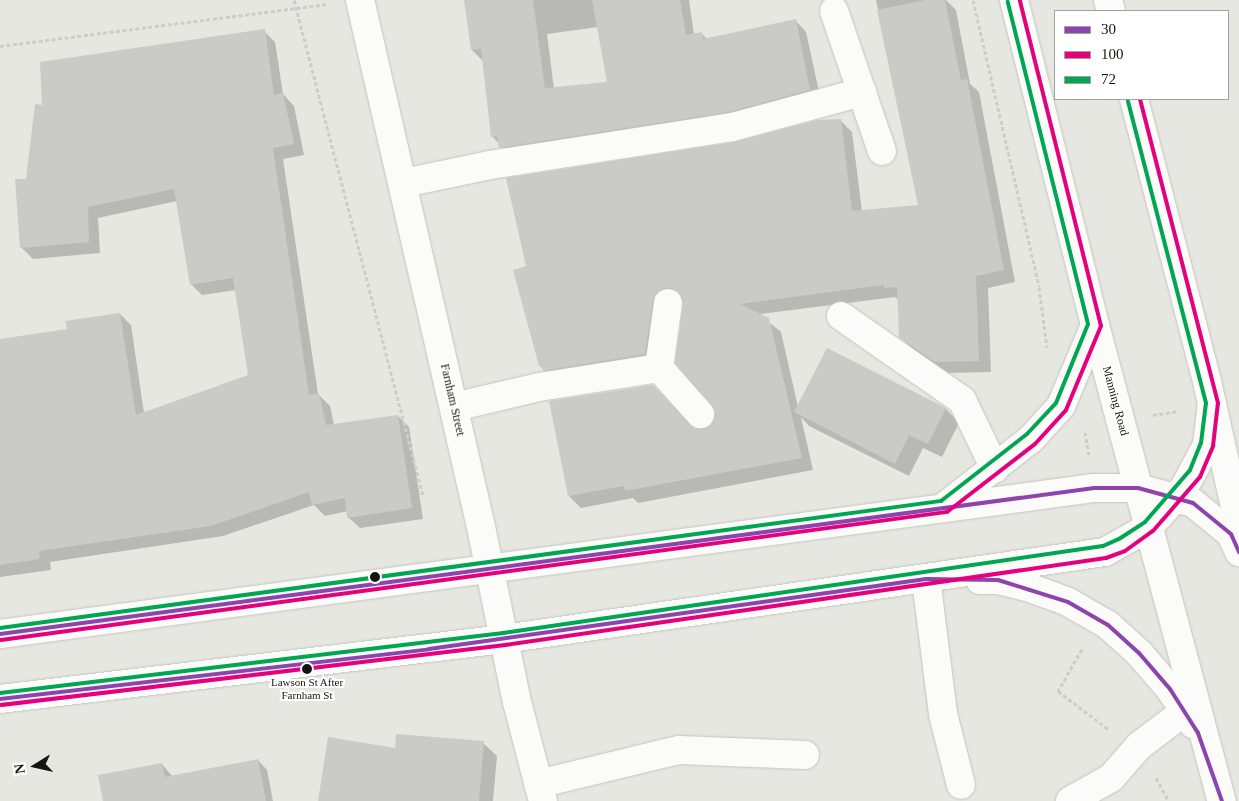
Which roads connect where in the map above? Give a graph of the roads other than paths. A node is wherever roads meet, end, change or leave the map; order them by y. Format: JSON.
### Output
{"nodes":[{"id":1,"x":1014,"y":0,"type":"edge"},
{"id":2,"x":360,"y":1,"type":"edge"},
{"id":3,"x":834,"y":11,"type":"dead end"},
{"id":4,"x":862,"y":92,"type":"junction"},
{"id":5,"x":1134,"y":100,"type":"edge"},
{"id":6,"x":882,"y":151,"type":"dead end"},
{"id":7,"x":404,"y":183,"type":"junction"},
{"id":8,"x":668,"y":303,"type":"dead end"},
{"id":9,"x":841,"y":316,"type":"dead end"},
{"id":10,"x":1095,"y":325,"type":"junction"},
{"id":11,"x":659,"y":368,"type":"junction"},
{"id":12,"x":1212,"y":404,"type":"junction"},
{"id":13,"x":454,"y":407,"type":"junction"},
{"id":14,"x":700,"y":414,"type":"dead end"},
{"id":15,"x":995,"y":469,"type":"junction"},
{"id":16,"x":1138,"y":488,"type":"junction"},
{"id":17,"x":1176,"y":497,"type":"junction"},
{"id":18,"x":944,"y":507,"type":"junction"},
{"id":19,"x":1239,"y":525,"type":"edge"},
{"id":20,"x":1149,"y":528,"type":"junction"},
{"id":21,"x":1239,"y":552,"type":"edge"},
{"id":22,"x":490,"y":570,"type":"junction"},
{"id":23,"x":926,"y":579,"type":"junction"},
{"id":24,"x":0,"y":634,"type":"edge"},
{"id":25,"x":504,"y":639,"type":"junction"},
{"id":26,"x":0,"y":699,"type":"edge"},
{"id":27,"x":1185,"y":711,"type":"junction"},
{"id":28,"x":805,"y":756,"type":"dead end"},
{"id":29,"x":1212,"y":764,"type":"junction"},
{"id":30,"x":961,"y":785,"type":"dead end"},
{"id":31,"x":540,"y":792,"type":"edge"},
{"id":32,"x":1070,"y":801,"type":"edge"},
{"id":33,"x":1222,"y":801,"type":"edge"}],
"edges":[{"from":1,"to":10,"type":"main road","name":"Manning Road"},
{"from":2,"to":7,"type":"main road","name":"Farnham Street"},
{"from":3,"to":4,"type":"main road"},
{"from":4,"to":6,"type":"main road"},
{"from":4,"to":7,"type":"main road"},
{"from":5,"to":12,"type":"main road"},
{"from":7,"to":13,"type":"main road","name":"Farnham Street"},
{"from":8,"to":11,"type":"main road"},
{"from":9,"to":15,"type":"main road"},
{"from":10,"to":15,"type":"main road"},
{"from":10,"to":16,"type":"main road","name":"Manning Road"},
{"from":11,"to":13,"type":"main road"},
{"from":11,"to":14,"type":"main road"},
{"from":12,"to":17,"type":"main road"},
{"from":12,"to":19,"type":"main road"},
{"from":13,"to":22,"type":"main road","name":"Farnham Street"},
{"from":15,"to":18,"type":"main road"},
{"from":16,"to":17,"type":"main road"},
{"from":16,"to":18,"type":"main road"},
{"from":16,"to":20,"type":"main road","name":"Manning Road"},
{"from":17,"to":20,"type":"main road"},
{"from":17,"to":21,"type":"main road"},
{"from":18,"to":22,"type":"main road"},
{"from":20,"to":23,"type":"main road"},
{"from":20,"to":29,"type":"main road","name":"Manning Road"},
{"from":22,"to":24,"type":"main road"},
{"from":22,"to":25,"type":"main road","name":"Farnham Street"},
{"from":23,"to":25,"type":"main road"},
{"from":23,"to":27,"type":"main road"},
{"from":23,"to":30,"type":"main road"},
{"from":25,"to":26,"type":"main road"},
{"from":25,"to":31,"type":"main road","name":"Farnham Street"},
{"from":27,"to":29,"type":"main road"},
{"from":27,"to":32,"type":"main road"},
{"from":28,"to":31,"type":"main road"},
{"from":29,"to":33,"type":"main road","name":"Manning Road"}]}
